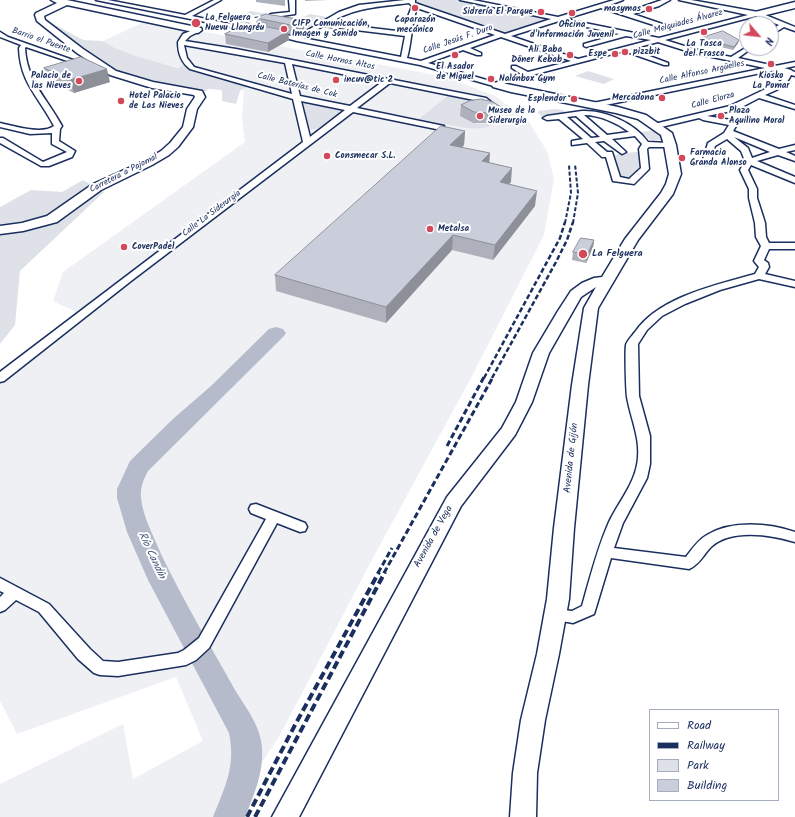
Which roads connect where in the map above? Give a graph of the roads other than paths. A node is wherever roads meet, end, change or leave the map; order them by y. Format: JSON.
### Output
{"nodes":[{"id":1,"x":52,"y":0,"type":"edge"},
{"id":2,"x":99,"y":0,"type":"edge"},
{"id":3,"x":121,"y":0,"type":"edge"},
{"id":4,"x":218,"y":0,"type":"edge"},
{"id":5,"x":292,"y":0,"type":"edge"},
{"id":6,"x":463,"y":0,"type":"edge"},
{"id":7,"x":620,"y":0,"type":"edge"},
{"id":8,"x":667,"y":0,"type":"edge"},
{"id":9,"x":682,"y":0,"type":"edge"},
{"id":10,"x":713,"y":0,"type":"edge"},
{"id":11,"x":64,"y":2,"type":"junction"},
{"id":12,"x":413,"y":2,"type":"edge"},
{"id":13,"x":508,"y":2,"type":"dead end"},
{"id":14,"x":114,"y":3,"type":"junction"},
{"id":15,"x":708,"y":5,"type":"junction"},
{"id":16,"x":795,"y":5,"type":"edge"},
{"id":17,"x":497,"y":6,"type":"junction"},
{"id":18,"x":602,"y":6,"type":"junction"},
{"id":19,"x":758,"y":14,"type":"junction"},
{"id":20,"x":629,"y":15,"type":"junction"},
{"id":21,"x":185,"y":17,"type":"junction"},
{"id":22,"x":558,"y":19,"type":"junction"},
{"id":23,"x":322,"y":24,"type":"junction"},
{"id":24,"x":784,"y":24,"type":"junction"},
{"id":25,"x":638,"y":25,"type":"dead end"},
{"id":26,"x":779,"y":27,"type":"edge"},
{"id":27,"x":669,"y":28,"type":"dead end"},
{"id":28,"x":795,"y":28,"type":"edge"},
{"id":29,"x":248,"y":29,"type":"junction"},
{"id":30,"x":194,"y":30,"type":"joint"},
{"id":31,"x":643,"y":30,"type":"dead end"},
{"id":32,"x":0,"y":34,"type":"edge"},
{"id":33,"x":408,"y":34,"type":"junction"},
{"id":34,"x":626,"y":34,"type":"junction"},
{"id":35,"x":503,"y":35,"type":"junction"},
{"id":36,"x":648,"y":37,"type":"junction"},
{"id":37,"x":296,"y":39,"type":"junction"},
{"id":38,"x":659,"y":40,"type":"junction"},
{"id":39,"x":181,"y":42,"type":"junction"},
{"id":40,"x":26,"y":44,"type":"junction"},
{"id":41,"x":586,"y":45,"type":"dead end"},
{"id":42,"x":463,"y":48,"type":"junction"},
{"id":43,"x":625,"y":49,"type":"junction"},
{"id":44,"x":479,"y":54,"type":"dead end"},
{"id":45,"x":739,"y":55,"type":"edge"},
{"id":46,"x":733,"y":59,"type":"junction"},
{"id":47,"x":403,"y":60,"type":"junction"},
{"id":48,"x":288,"y":61,"type":"junction"},
{"id":49,"x":578,"y":61,"type":"junction"},
{"id":50,"x":421,"y":63,"type":"junction"},
{"id":51,"x":666,"y":64,"type":"dead end"},
{"id":52,"x":795,"y":64,"type":"edge"},
{"id":53,"x":101,"y":66,"type":"junction"},
{"id":54,"x":514,"y":67,"type":"dead end"},
{"id":55,"x":774,"y":68,"type":"junction"},
{"id":56,"x":792,"y":73,"type":"edge"},
{"id":57,"x":527,"y":75,"type":"junction"},
{"id":58,"x":388,"y":81,"type":"junction"},
{"id":59,"x":497,"y":85,"type":"junction"},
{"id":60,"x":759,"y":96,"type":"junction"},
{"id":61,"x":296,"y":98,"type":"junction"},
{"id":62,"x":614,"y":105,"type":"junction"},
{"id":63,"x":492,"y":106,"type":"edge"},
{"id":64,"x":795,"y":107,"type":"edge"},
{"id":65,"x":351,"y":109,"type":"junction"},
{"id":66,"x":578,"y":114,"type":"junction"},
{"id":67,"x":561,"y":116,"type":"junction"},
{"id":68,"x":547,"y":118,"type":"dead end"},
{"id":69,"x":686,"y":119,"type":"junction"},
{"id":70,"x":618,"y":122,"type":"junction"},
{"id":71,"x":0,"y":125,"type":"edge"},
{"id":72,"x":591,"y":125,"type":"junction"},
{"id":73,"x":657,"y":126,"type":"junction"},
{"id":74,"x":441,"y":128,"type":"edge"},
{"id":75,"x":574,"y":128,"type":"junction"},
{"id":76,"x":56,"y":129,"type":"junction"},
{"id":77,"x":560,"y":130,"type":"dead end"},
{"id":78,"x":637,"y":133,"type":"junction"},
{"id":79,"x":728,"y":133,"type":"junction"},
{"id":80,"x":606,"y":138,"type":"junction"},
{"id":81,"x":0,"y":140,"type":"edge"},
{"id":82,"x":589,"y":141,"type":"junction"},
{"id":83,"x":307,"y":142,"type":"junction"},
{"id":84,"x":575,"y":143,"type":"dead end"},
{"id":85,"x":670,"y":145,"type":"junction"},
{"id":86,"x":795,"y":147,"type":"edge"},
{"id":87,"x":635,"y":149,"type":"junction"},
{"id":88,"x":779,"y":152,"type":"junction"},
{"id":89,"x":604,"y":155,"type":"junction"},
{"id":90,"x":795,"y":159,"type":"edge"},
{"id":91,"x":750,"y":162,"type":"junction"},
{"id":92,"x":706,"y":163,"type":"dead end"},
{"id":93,"x":795,"y":180,"type":"edge"},
{"id":94,"x":0,"y":230,"type":"edge"},
{"id":95,"x":766,"y":246,"type":"junction"},
{"id":96,"x":795,"y":246,"type":"edge"},
{"id":97,"x":759,"y":276,"type":"junction"},
{"id":98,"x":606,"y":281,"type":"junction"},
{"id":99,"x":795,"y":284,"type":"edge"},
{"id":100,"x":0,"y":378,"type":"edge"},
{"id":101,"x":256,"y":509,"type":"dead end"},
{"id":102,"x":274,"y":517,"type":"junction"},
{"id":103,"x":300,"y":527,"type":"dead end"},
{"id":104,"x":795,"y":537,"type":"edge"},
{"id":105,"x":606,"y":552,"type":"junction"},
{"id":106,"x":0,"y":584,"type":"edge"},
{"id":107,"x":15,"y":592,"type":"junction"},
{"id":108,"x":0,"y":606,"type":"edge"},
{"id":109,"x":556,"y":615,"type":"junction"},
{"id":110,"x":285,"y":817,"type":"edge"},
{"id":111,"x":523,"y":817,"type":"edge"}],
"edges":[{"from":1,"to":11,"type":"street"},
{"from":2,"to":14,"type":"street"},
{"from":3,"to":14,"type":"street"},
{"from":4,"to":21,"type":"street"},
{"from":5,"to":29,"type":"street"},
{"from":6,"to":17,"type":"street"},
{"from":7,"to":18,"type":"street","name":"Calle Jesús F. Duro"},
{"from":8,"to":20,"type":"street"},
{"from":9,"to":15,"type":"street"},
{"from":10,"to":15,"type":"street"},
{"from":11,"to":30,"type":"street"},
{"from":11,"to":53,"type":"street","name":"Carretera a Pajomal"},
{"from":12,"to":23,"type":"street"},
{"from":12,"to":33,"type":"street"},
{"from":12,"to":35,"type":"street"},
{"from":13,"to":17,"type":"street"},
{"from":14,"to":21,"type":"street"},
{"from":15,"to":19,"type":"street"},
{"from":16,"to":19,"type":"street","name":"Calle Melquiades Álvarez"},
{"from":17,"to":22,"type":"street"},
{"from":18,"to":20,"type":"street"},
{"from":18,"to":22,"type":"street","name":"Calle Jesús F. Duro"},
{"from":19,"to":24,"type":"street"},
{"from":19,"to":38,"type":"street","name":"Calle Melquiades Álvarez"},
{"from":20,"to":25,"type":"street"},
{"from":20,"to":27,"type":"street"},
{"from":21,"to":29,"type":"street"},
{"from":22,"to":34,"type":"street"},
{"from":22,"to":35,"type":"street","name":"Calle Jesús F. Duro"},
{"from":23,"to":33,"type":"street"},
{"from":23,"to":37,"type":"street"},
{"from":24,"to":26,"type":"street"},
{"from":24,"to":28,"type":"street"},
{"from":29,"to":37,"type":"street"},
{"from":30,"to":39,"type":"street"},
{"from":31,"to":36,"type":"street"},
{"from":32,"to":40,"type":"street","name":"Barrio el Puente"},
{"from":33,"to":47,"type":"street"},
{"from":34,"to":36,"type":"street"},
{"from":34,"to":41,"type":"street"},
{"from":35,"to":42,"type":"street","name":"Calle Jesús F. Duro"},
{"from":35,"to":49,"type":"street"},
{"from":36,"to":38,"type":"street"},
{"from":37,"to":47,"type":"street"},
{"from":38,"to":43,"type":"street","name":"Calle Melquiades Álvarez"},
{"from":38,"to":46,"type":"street"},
{"from":39,"to":48,"type":"street","name":"Calle Hornos Altos"},
{"from":39,"to":61,"type":"street","name":"Calle Baterías de Cok"},
{"from":40,"to":53,"type":"street","name":"Barrio el Puente"},
{"from":40,"to":76,"type":"street"},
{"from":42,"to":44,"type":"street"},
{"from":42,"to":50,"type":"street","name":"Calle Jesús F. Duro"},
{"from":43,"to":49,"type":"street","name":"Calle Melquiades Álvarez"},
{"from":43,"to":51,"type":"street"},
{"from":45,"to":46,"type":"street"},
{"from":46,"to":55,"type":"street"},
{"from":47,"to":50,"type":"street"},
{"from":48,"to":58,"type":"street","name":"Calle Hornos Altos"},
{"from":48,"to":61,"type":"street"},
{"from":49,"to":57,"type":"street","name":"Calle Melquiades Álvarez"},
{"from":50,"to":59,"type":"street"},
{"from":52,"to":55,"type":"street","name":"Calle Alfonso Argüelles"},
{"from":53,"to":94,"type":"street","name":"Carretera a Pajomal"},
{"from":54,"to":57,"type":"street"},
{"from":55,"to":56,"type":"street"},
{"from":55,"to":62,"type":"street","name":"Calle Alfonso Argüelles"},
{"from":56,"to":60,"type":"street","name":"Calle Elorza"},
{"from":57,"to":59,"type":"street","name":"Calle Melquiades Álvarez"},
{"from":58,"to":63,"type":"street","name":"Calle Hornos Altos"},
{"from":58,"to":65,"type":"street","name":"Calle La Siderurgia"},
{"from":59,"to":62,"type":"street"},
{"from":60,"to":64,"type":"street"},
{"from":60,"to":69,"type":"street","name":"Calle Elorza"},
{"from":61,"to":65,"type":"street","name":"Calle Baterías de Cok"},
{"from":61,"to":83,"type":"street"},
{"from":62,"to":73,"type":"street"},
{"from":65,"to":74,"type":"street","name":"Calle Baterías de Cok"},
{"from":65,"to":83,"type":"street","name":"Calle La Siderurgia"},
{"from":66,"to":67,"type":"street"},
{"from":66,"to":70,"type":"street"},
{"from":66,"to":72,"type":"street"},
{"from":67,"to":68,"type":"street"},
{"from":67,"to":75,"type":"street"},
{"from":69,"to":73,"type":"street","name":"Calle Elorza"},
{"from":69,"to":79,"type":"street"},
{"from":70,"to":72,"type":"street"},
{"from":70,"to":78,"type":"street"},
{"from":71,"to":76,"type":"street"},
{"from":72,"to":75,"type":"street"},
{"from":72,"to":80,"type":"street"},
{"from":73,"to":85,"type":"street","name":"Avenida de Gijón"},
{"from":75,"to":77,"type":"street"},
{"from":75,"to":82,"type":"street"},
{"from":76,"to":81,"type":"street"},
{"from":78,"to":80,"type":"street"},
{"from":78,"to":87,"type":"street"},
{"from":79,"to":88,"type":"street"},
{"from":79,"to":91,"type":"street"},
{"from":79,"to":92,"type":"street"},
{"from":80,"to":82,"type":"street"},
{"from":80,"to":87,"type":"street"},
{"from":82,"to":84,"type":"street"},
{"from":82,"to":89,"type":"street"},
{"from":83,"to":100,"type":"street","name":"Calle La Siderurgia"},
{"from":85,"to":87,"type":"street"},
{"from":85,"to":98,"type":"street","name":"Avenida de Gijón"},
{"from":86,"to":88,"type":"street"},
{"from":87,"to":89,"type":"street"},
{"from":87,"to":89,"type":"street"},
{"from":88,"to":90,"type":"street"},
{"from":88,"to":91,"type":"street"},
{"from":91,"to":93,"type":"street"},
{"from":91,"to":95,"type":"street"},
{"from":95,"to":96,"type":"street"},
{"from":95,"to":97,"type":"street"},
{"from":97,"to":99,"type":"street"},
{"from":97,"to":105,"type":"street"},
{"from":98,"to":109,"type":"street","name":"Avenida de Gijón"},
{"from":98,"to":110,"type":"street","name":"Avenida de Vega"},
{"from":101,"to":102,"type":"street"},
{"from":102,"to":103,"type":"street"},
{"from":102,"to":107,"type":"street"},
{"from":104,"to":105,"type":"street"},
{"from":105,"to":109,"type":"street"},
{"from":106,"to":107,"type":"street"},
{"from":107,"to":108,"type":"street"},
{"from":109,"to":111,"type":"street","name":"Avenida de Gijón"}]}
